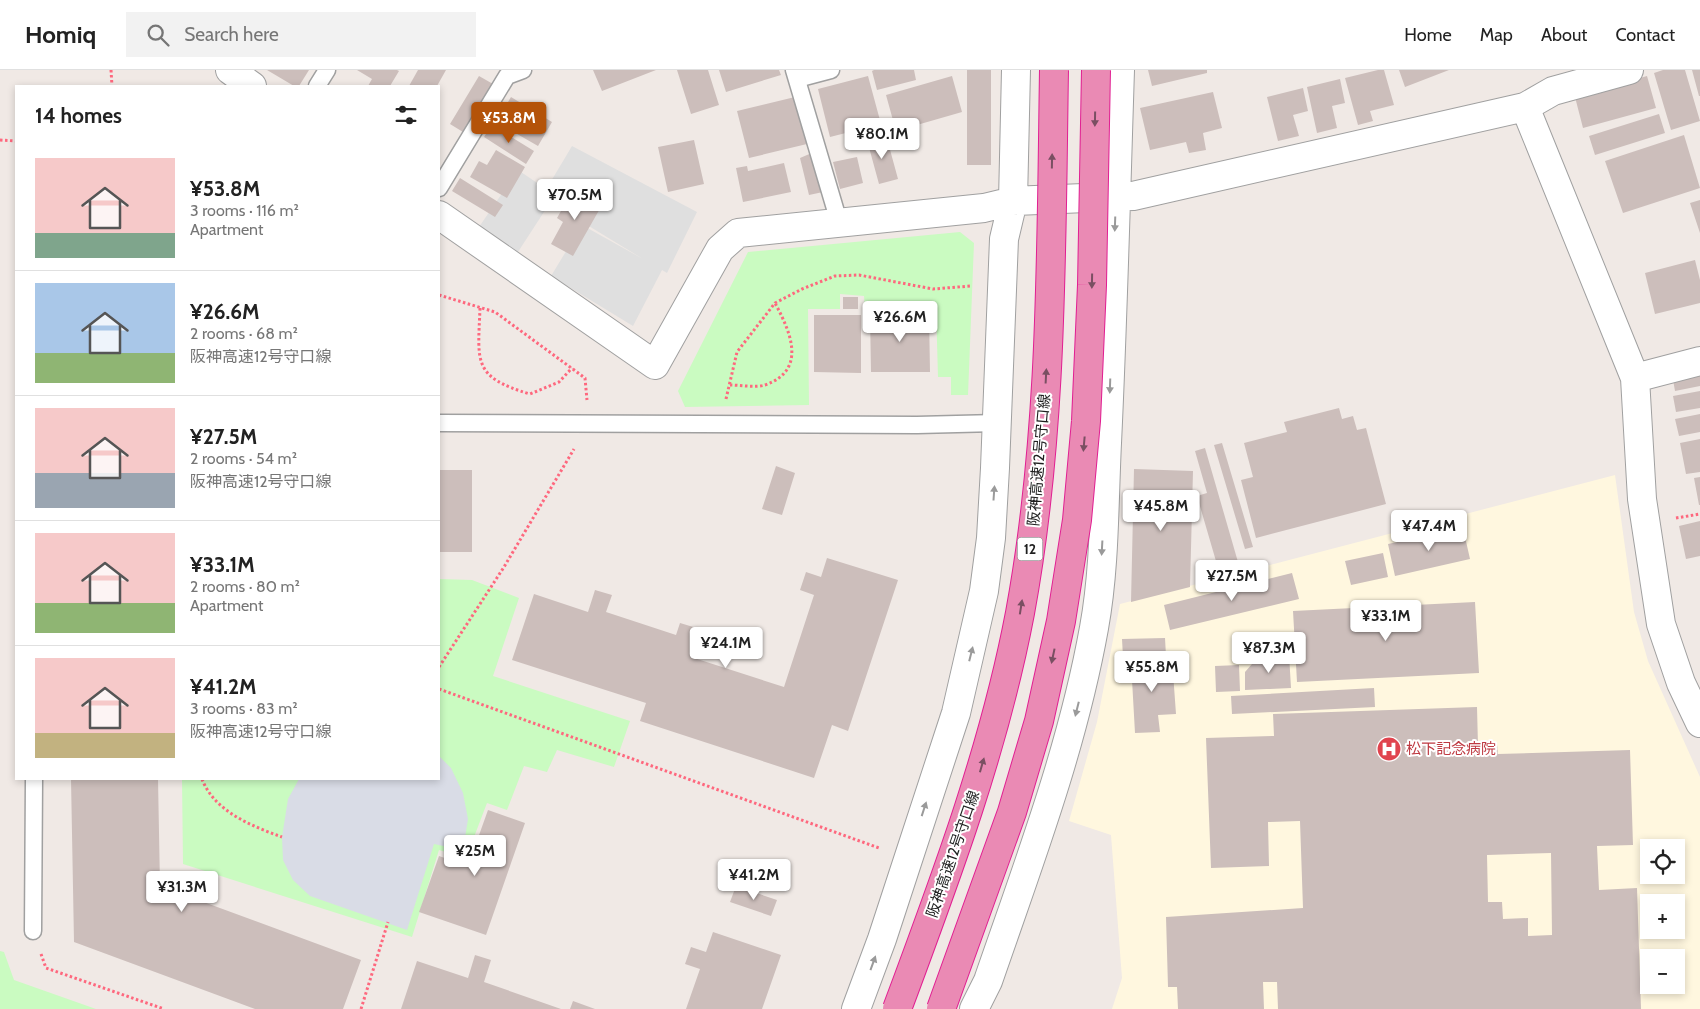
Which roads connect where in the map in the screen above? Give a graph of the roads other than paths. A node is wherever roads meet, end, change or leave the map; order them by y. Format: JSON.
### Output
{"nodes":[{"id":1,"x":230,"y":70,"type":"edge"},
{"id":2,"x":327,"y":70,"type":"edge"},
{"id":3,"x":523,"y":70,"type":"edge"},
{"id":4,"x":831,"y":70,"type":"edge"},
{"id":5,"x":1016,"y":70,"type":"edge"},
{"id":6,"x":1054,"y":70,"type":"edge"},
{"id":7,"x":1096,"y":70,"type":"edge"},
{"id":8,"x":1120,"y":70,"type":"edge"},
{"id":9,"x":1629,"y":70,"type":"edge"},
{"id":10,"x":795,"y":74,"type":"edge"},
{"id":11,"x":251,"y":85,"type":"edge"},
{"id":12,"x":318,"y":85,"type":"edge"},
{"id":13,"x":1525,"y":107,"type":"junction"},
{"id":14,"x":440,"y":186,"type":"edge"},
{"id":15,"x":1116,"y":197,"type":"junction"},
{"id":16,"x":1013,"y":201,"type":"junction"},
{"id":17,"x":440,"y":216,"type":"edge"},
{"id":18,"x":839,"y":222,"type":"junction"},
{"id":19,"x":1700,"y":361,"type":"edge"},
{"id":20,"x":1635,"y":378,"type":"junction"},
{"id":21,"x":440,"y":423,"type":"edge"},
{"id":22,"x":997,"y":423,"type":"junction"},
{"id":23,"x":1700,"y":723,"type":"edge"},
{"id":24,"x":34,"y":780,"type":"edge"},
{"id":25,"x":33,"y":931,"type":"road end"},
{"id":26,"x":856,"y":1009,"type":"edge"},
{"id":27,"x":897,"y":1009,"type":"edge"},
{"id":28,"x":941,"y":1009,"type":"edge"},
{"id":29,"x":974,"y":1009,"type":"edge"}],
"edges":[{"from":1,"to":11,"type":"street"},
{"from":2,"to":12,"type":"lane"},
{"from":3,"to":14,"type":"lane"},
{"from":4,"to":10,"type":"lane"},
{"from":5,"to":16,"type":"street"},
{"from":27,"to":6,"type":"highway","name":"阪神高速12号守口線","number":"12","one_way":true,"bridge":true},
{"from":7,"to":28,"type":"highway","one_way":true,"bridge":true},
{"from":8,"to":15,"type":"street"},
{"from":9,"to":13,"type":"street"},
{"from":10,"to":18,"type":"lane"},
{"from":13,"to":15,"type":"street"},
{"from":13,"to":20,"type":"street"},
{"from":15,"to":16,"type":"street"},
{"from":15,"to":29,"type":"street","one_way":true},
{"from":16,"to":18,"type":"street"},
{"from":16,"to":22,"type":"street"},
{"from":17,"to":18,"type":"street"},
{"from":19,"to":20,"type":"street"},
{"from":20,"to":23,"type":"street"},
{"from":21,"to":22,"type":"lane"},
{"from":26,"to":22,"type":"street","one_way":true},
{"from":24,"to":25,"type":"lane"}]}
